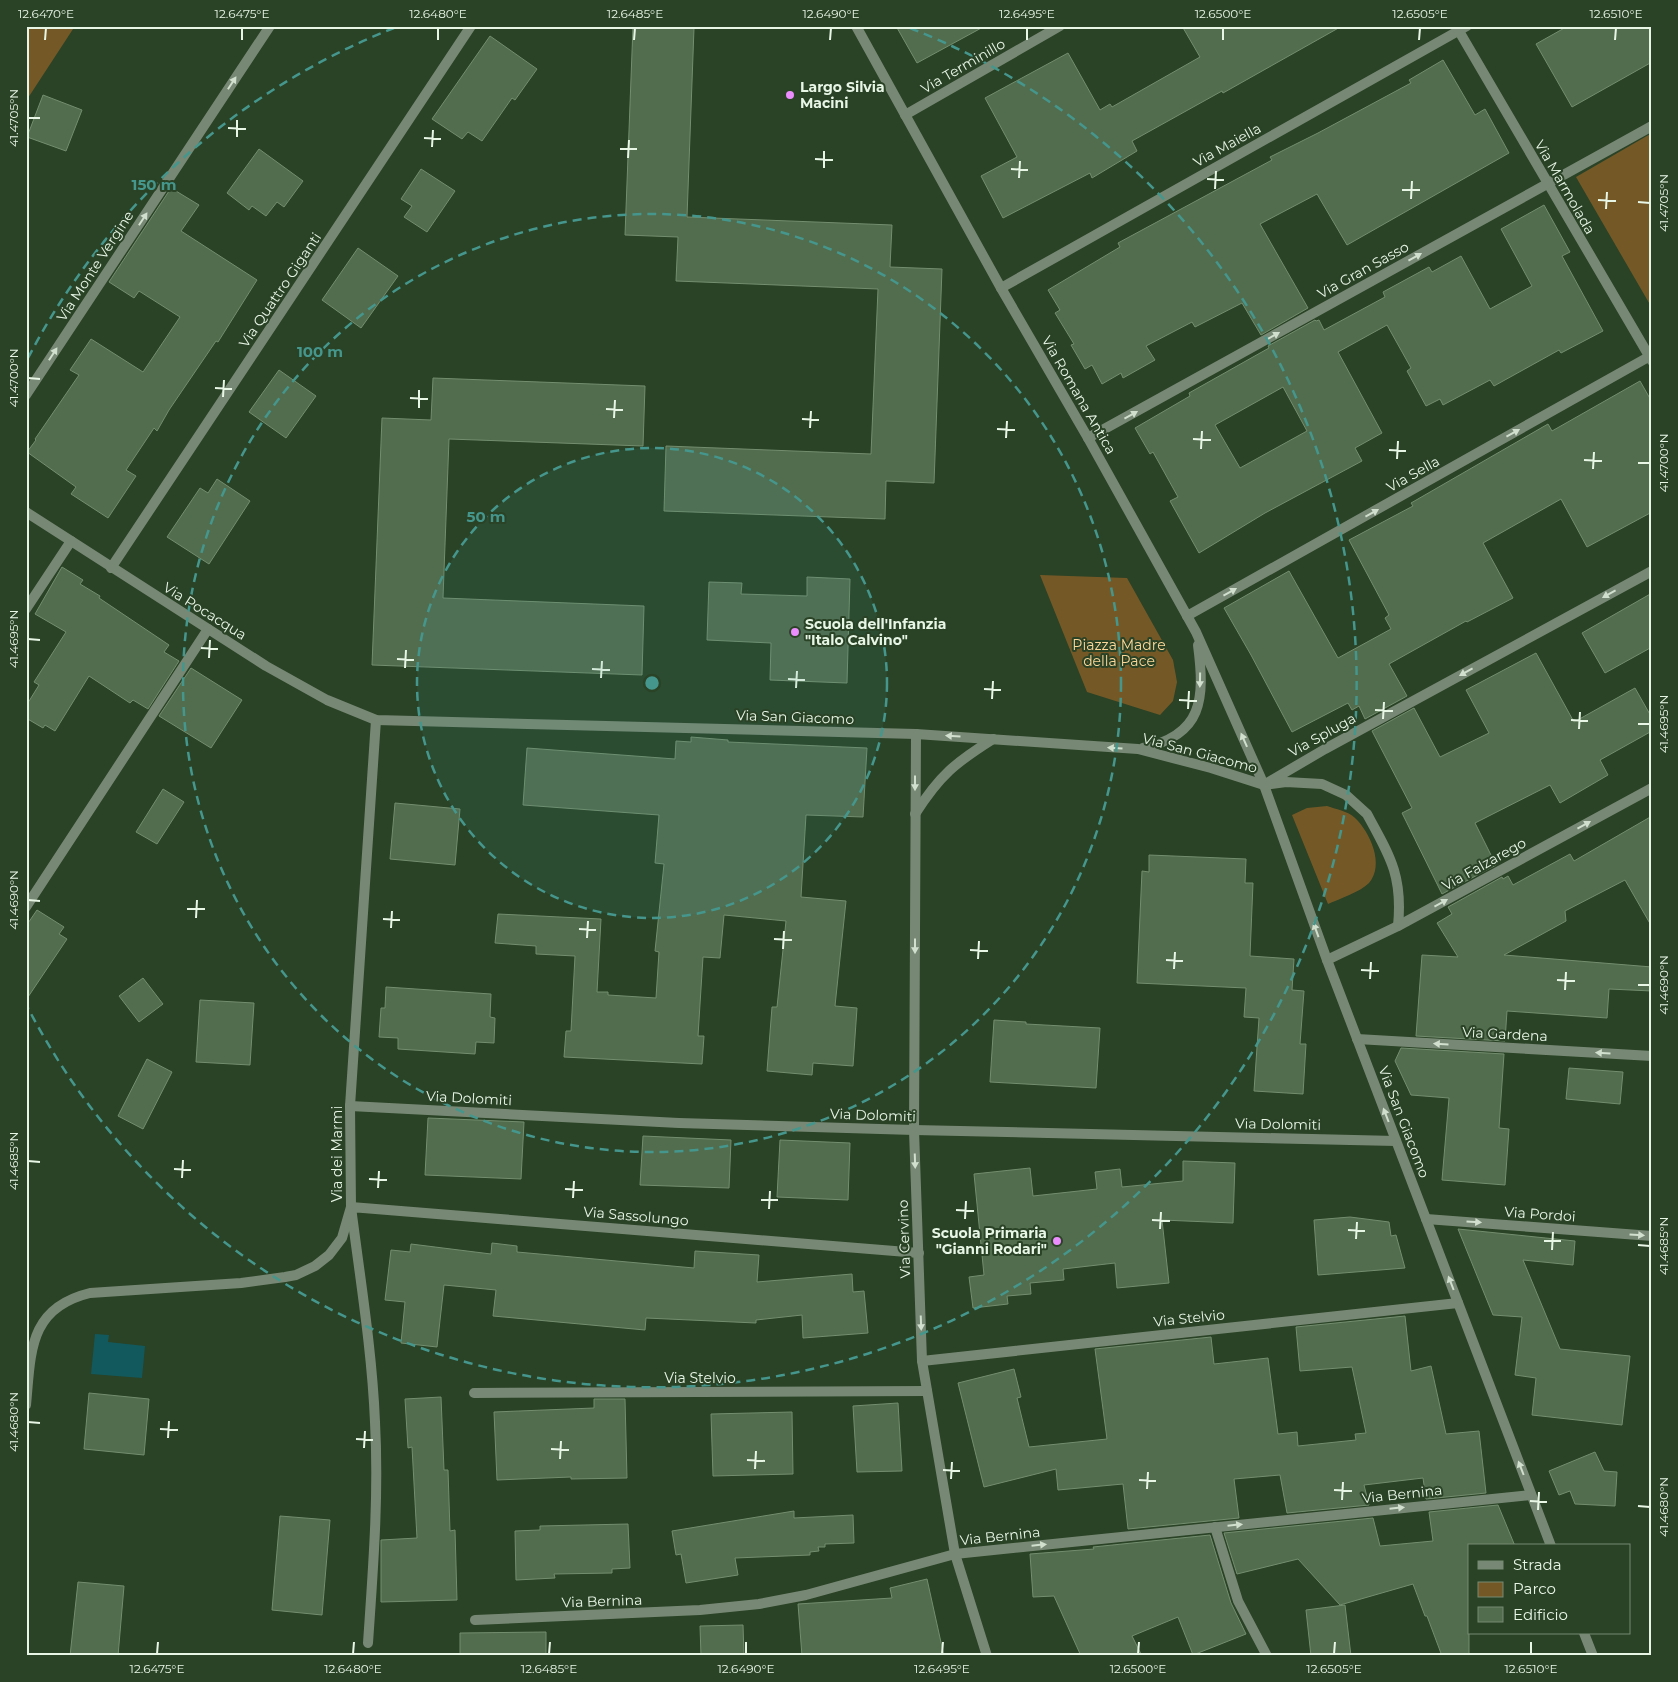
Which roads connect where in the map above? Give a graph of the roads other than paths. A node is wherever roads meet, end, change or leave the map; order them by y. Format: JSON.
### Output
{"nodes":[{"id":1,"x":270,"y":26,"type":"edge"},
{"id":2,"x":471,"y":26,"type":"edge"},
{"id":3,"x":856,"y":26,"type":"edge"},
{"id":4,"x":1060,"y":26,"type":"edge"},
{"id":5,"x":1460,"y":28,"type":"edge"},
{"id":6,"x":905,"y":115,"type":"junction"},
{"id":7,"x":1652,"y":126,"type":"edge"},
{"id":8,"x":1547,"y":184,"type":"junction"},
{"id":9,"x":1001,"y":288,"type":"junction"},
{"id":10,"x":1651,"y":358,"type":"edge"},
{"id":11,"x":26,"y":395,"type":"edge"},
{"id":12,"x":1088,"y":438,"type":"junction"},
{"id":13,"x":26,"y":512,"type":"edge"},
{"id":14,"x":70,"y":541,"type":"junction"},
{"id":15,"x":112,"y":568,"type":"junction"},
{"id":16,"x":1652,"y":571,"type":"edge"},
{"id":17,"x":26,"y":609,"type":"edge"},
{"id":18,"x":1188,"y":616,"type":"junction"},
{"id":19,"x":208,"y":630,"type":"junction"},
{"id":20,"x":1196,"y":632,"type":"junction"},
{"id":21,"x":376,"y":720,"type":"junction"},
{"id":22,"x":916,"y":734,"type":"junction"},
{"id":23,"x":993,"y":740,"type":"junction"},
{"id":24,"x":1138,"y":749,"type":"junction"},
{"id":25,"x":1264,"y":785,"type":"junction"},
{"id":26,"x":1652,"y":788,"type":"edge"},
{"id":27,"x":915,"y":814,"type":"junction"},
{"id":28,"x":26,"y":907,"type":"edge"},
{"id":29,"x":1398,"y":926,"type":"junction"},
{"id":30,"x":1327,"y":960,"type":"junction"},
{"id":31,"x":1357,"y":1039,"type":"junction"},
{"id":32,"x":1652,"y":1056,"type":"edge"},
{"id":33,"x":350,"y":1106,"type":"junction"},
{"id":34,"x":914,"y":1130,"type":"junction"},
{"id":35,"x":1396,"y":1141,"type":"junction"},
{"id":36,"x":351,"y":1207,"type":"junction"},
{"id":37,"x":1426,"y":1219,"type":"junction"},
{"id":38,"x":1652,"y":1236,"type":"edge"},
{"id":39,"x":919,"y":1253,"type":"junction"},
{"id":40,"x":1458,"y":1303,"type":"junction"},
{"id":41,"x":922,"y":1361,"type":"junction"},
{"id":42,"x":928,"y":1391,"type":"junction"},
{"id":43,"x":474,"y":1393,"type":"dead end"},
{"id":44,"x":26,"y":1405,"type":"edge"},
{"id":45,"x":1531,"y":1494,"type":"junction"},
{"id":46,"x":1216,"y":1527,"type":"junction"},
{"id":47,"x":1550,"y":1544,"type":"edge"},
{"id":48,"x":955,"y":1554,"type":"junction"},
{"id":49,"x":475,"y":1620,"type":"dead end"},
{"id":50,"x":1584,"y":1634,"type":"edge"},
{"id":51,"x":368,"y":1643,"type":"dead end"},
{"id":52,"x":987,"y":1656,"type":"edge"},
{"id":53,"x":1267,"y":1656,"type":"edge"},
{"id":54,"x":1593,"y":1656,"type":"edge"}],
"edges":[{"from":11,"to":1,"type":"street","name":"Via Monte Vergine","one_way":true},
{"from":2,"to":15,"type":"street","name":"Via Quattro Giganti"},
{"from":3,"to":6,"type":"street","name":"Via Romana Antica"},
{"from":4,"to":6,"type":"street","name":"Via Terminillo"},
{"from":5,"to":8,"type":"street","name":"Via Marmolada"},
{"from":5,"to":9,"type":"street","name":"Via Maiella"},
{"from":6,"to":9,"type":"street","name":"Via Romana Antica"},
{"from":7,"to":8,"type":"street","name":"Via Gran Sasso"},
{"from":8,"to":10,"type":"street","name":"Via Marmolada"},
{"from":12,"to":8,"type":"street","name":"Via Gran Sasso","one_way":true},
{"from":9,"to":12,"type":"street","name":"Via Romana Antica"},
{"from":18,"to":10,"type":"street","name":"Via Sella","one_way":true},
{"from":12,"to":18,"type":"street","name":"Via Romana Antica"},
{"from":13,"to":14,"type":"street","name":"Via Pocacqua"},
{"from":14,"to":15,"type":"street","name":"Via Pocacqua"},
{"from":14,"to":17,"type":"street"},
{"from":15,"to":19,"type":"street","name":"Via Pocacqua"},
{"from":16,"to":25,"type":"street","name":"Via Spluga","one_way":true},
{"from":18,"to":20,"type":"street","name":"Via Romana Antica"},
{"from":19,"to":21,"type":"street","name":"Via Pocacqua"},
{"from":19,"to":28,"type":"street"},
{"from":20,"to":24,"type":"street","one_way":true},
{"from":25,"to":20,"type":"street","name":"Via Romana Antica","one_way":true},
{"from":21,"to":22,"type":"street","name":"Via San Giacomo"},
{"from":21,"to":33,"type":"street","name":"Via dei Marmi"},
{"from":23,"to":22,"type":"street","name":"Via San Giacomo","one_way":true},
{"from":22,"to":27,"type":"street","name":"Via Cervino","one_way":true},
{"from":24,"to":23,"type":"street","name":"Via San Giacomo","one_way":true},
{"from":23,"to":27,"type":"street"},
{"from":24,"to":25,"type":"street","name":"Via San Giacomo"},
{"from":25,"to":29,"type":"street"},
{"from":30,"to":25,"type":"street","name":"Via San Giacomo","one_way":true},
{"from":29,"to":26,"type":"street","name":"Via Falzarego","one_way":true},
{"from":27,"to":34,"type":"street","name":"Via Cervino","one_way":true},
{"from":29,"to":30,"type":"street","name":"Via Falzarego"},
{"from":30,"to":31,"type":"street","name":"Via San Giacomo"},
{"from":32,"to":31,"type":"street","name":"Via Gardena","one_way":true},
{"from":35,"to":31,"type":"street","name":"Via San Giacomo","one_way":true},
{"from":33,"to":34,"type":"street","name":"Via Dolomiti"},
{"from":33,"to":36,"type":"street","name":"Via dei Marmi"},
{"from":34,"to":35,"type":"street","name":"Via Dolomiti"},
{"from":34,"to":39,"type":"street","name":"Via Cervino","one_way":true},
{"from":35,"to":37,"type":"street","name":"Via San Giacomo"},
{"from":36,"to":39,"type":"street","name":"Via Sassolungo"},
{"from":36,"to":44,"type":"street","name":"Via dei Marmi"},
{"from":36,"to":51,"type":"street"},
{"from":37,"to":38,"type":"street","name":"Via Pordoi","one_way":true},
{"from":40,"to":37,"type":"street","name":"Via San Giacomo","one_way":true},
{"from":39,"to":41,"type":"street","name":"Via Cervino","one_way":true},
{"from":40,"to":41,"type":"street","name":"Via Stelvio"},
{"from":45,"to":40,"type":"street","name":"Via San Giacomo","one_way":true},
{"from":41,"to":42,"type":"street","name":"Via Cervino"},
{"from":42,"to":43,"type":"street","name":"Via Stelvio"},
{"from":42,"to":48,"type":"street","name":"Via Cervino"},
{"from":46,"to":45,"type":"street","name":"Via Bernina","one_way":true},
{"from":45,"to":47,"type":"street","name":"Via San Giacomo"},
{"from":48,"to":46,"type":"street","name":"Via Bernina","one_way":true},
{"from":46,"to":53,"type":"street"},
{"from":48,"to":49,"type":"street","name":"Via Bernina"},
{"from":48,"to":52,"type":"street","name":"Via Cervino"},
{"from":50,"to":54,"type":"street"}]}
